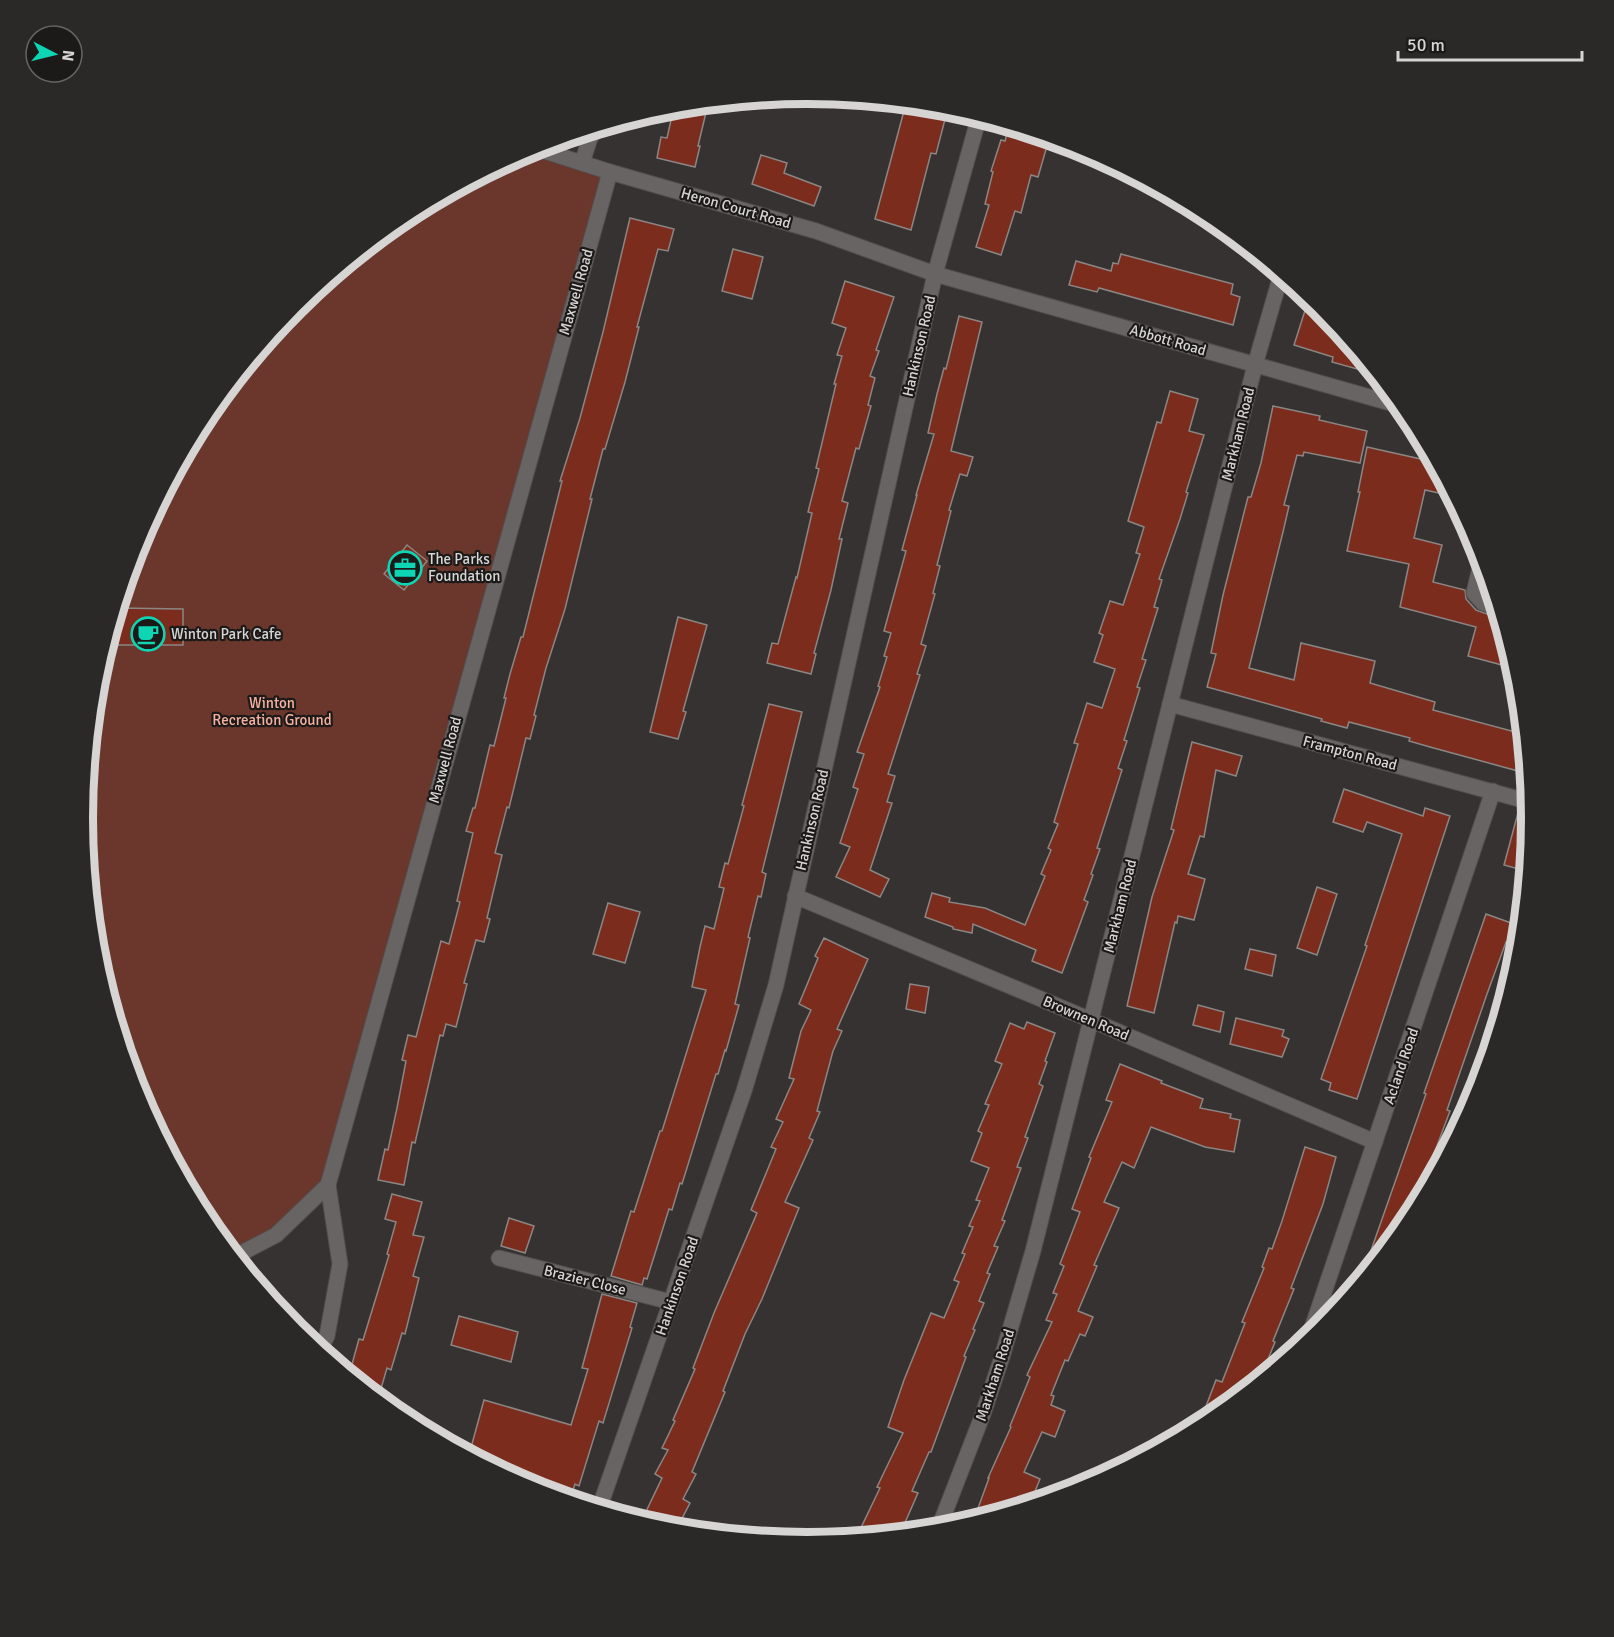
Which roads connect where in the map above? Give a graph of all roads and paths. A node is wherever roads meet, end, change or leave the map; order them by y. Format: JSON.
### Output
{"nodes":[{"id":1,"x":977,"y":125,"type":"edge"},
{"id":2,"x":590,"y":138,"type":"edge"},
{"id":3,"x":550,"y":153,"type":"edge"},
{"id":4,"x":582,"y":163,"type":"junction"},
{"id":5,"x":610,"y":172,"type":"junction"},
{"id":6,"x":935,"y":274,"type":"junction"},
{"id":7,"x":1279,"y":283,"type":"edge"},
{"id":8,"x":1255,"y":365,"type":"junction"},
{"id":9,"x":1386,"y":402,"type":"edge"},
{"id":10,"x":1478,"y":576,"type":"edge"},
{"id":11,"x":1488,"y":605,"type":"edge"},
{"id":12,"x":1170,"y":704,"type":"junction"},
{"id":13,"x":1493,"y":792,"type":"junction"},
{"id":14,"x":1520,"y":799,"type":"edge"},
{"id":15,"x":795,"y":896,"type":"junction"},
{"id":16,"x":1091,"y":1020,"type":"junction"},
{"id":17,"x":1375,"y":1142,"type":"junction"},
{"id":18,"x":328,"y":1185,"type":"junction"},
{"id":19,"x":241,"y":1253,"type":"edge"},
{"id":20,"x":498,"y":1258,"type":"dead end"},
{"id":21,"x":671,"y":1302,"type":"junction"},
{"id":22,"x":1315,"y":1320,"type":"edge"},
{"id":23,"x":323,"y":1343,"type":"edge"},
{"id":24,"x":601,"y":1502,"type":"edge"},
{"id":25,"x":942,"y":1520,"type":"edge"}],
"edges":[{"from":1,"to":6,"type":"street","name":"Hankinson Road"},
{"from":2,"to":4,"type":"street"},
{"from":3,"to":4,"type":"street","name":"Heron Court Road"},
{"from":4,"to":5,"type":"street","name":"Heron Court Road"},
{"from":5,"to":6,"type":"street","name":"Heron Court Road"},
{"from":5,"to":18,"type":"street","name":"Maxwell Road"},
{"from":6,"to":8,"type":"street","name":"Abbott Road"},
{"from":6,"to":15,"type":"street","name":"Hankinson Road"},
{"from":7,"to":8,"type":"street","name":"Markham Road"},
{"from":8,"to":9,"type":"street","name":"Abbott Road"},
{"from":8,"to":12,"type":"street","name":"Markham Road"},
{"from":10,"to":11,"type":"street"},
{"from":12,"to":13,"type":"street","name":"Frampton Road"},
{"from":12,"to":16,"type":"street","name":"Markham Road"},
{"from":13,"to":14,"type":"street","name":"Frampton Road"},
{"from":13,"to":17,"type":"street","name":"Acland Road"},
{"from":15,"to":16,"type":"street","name":"Brownen Road"},
{"from":15,"to":21,"type":"street","name":"Hankinson Road"},
{"from":16,"to":17,"type":"street","name":"Brownen Road"},
{"from":16,"to":25,"type":"street","name":"Markham Road"},
{"from":17,"to":22,"type":"street","name":"Acland Road"},
{"from":18,"to":19,"type":"street"},
{"from":18,"to":23,"type":"street","name":"Maxwell Road"},
{"from":20,"to":21,"type":"street","name":"Brazier Close"},
{"from":21,"to":24,"type":"street","name":"Hankinson Road"}]}
